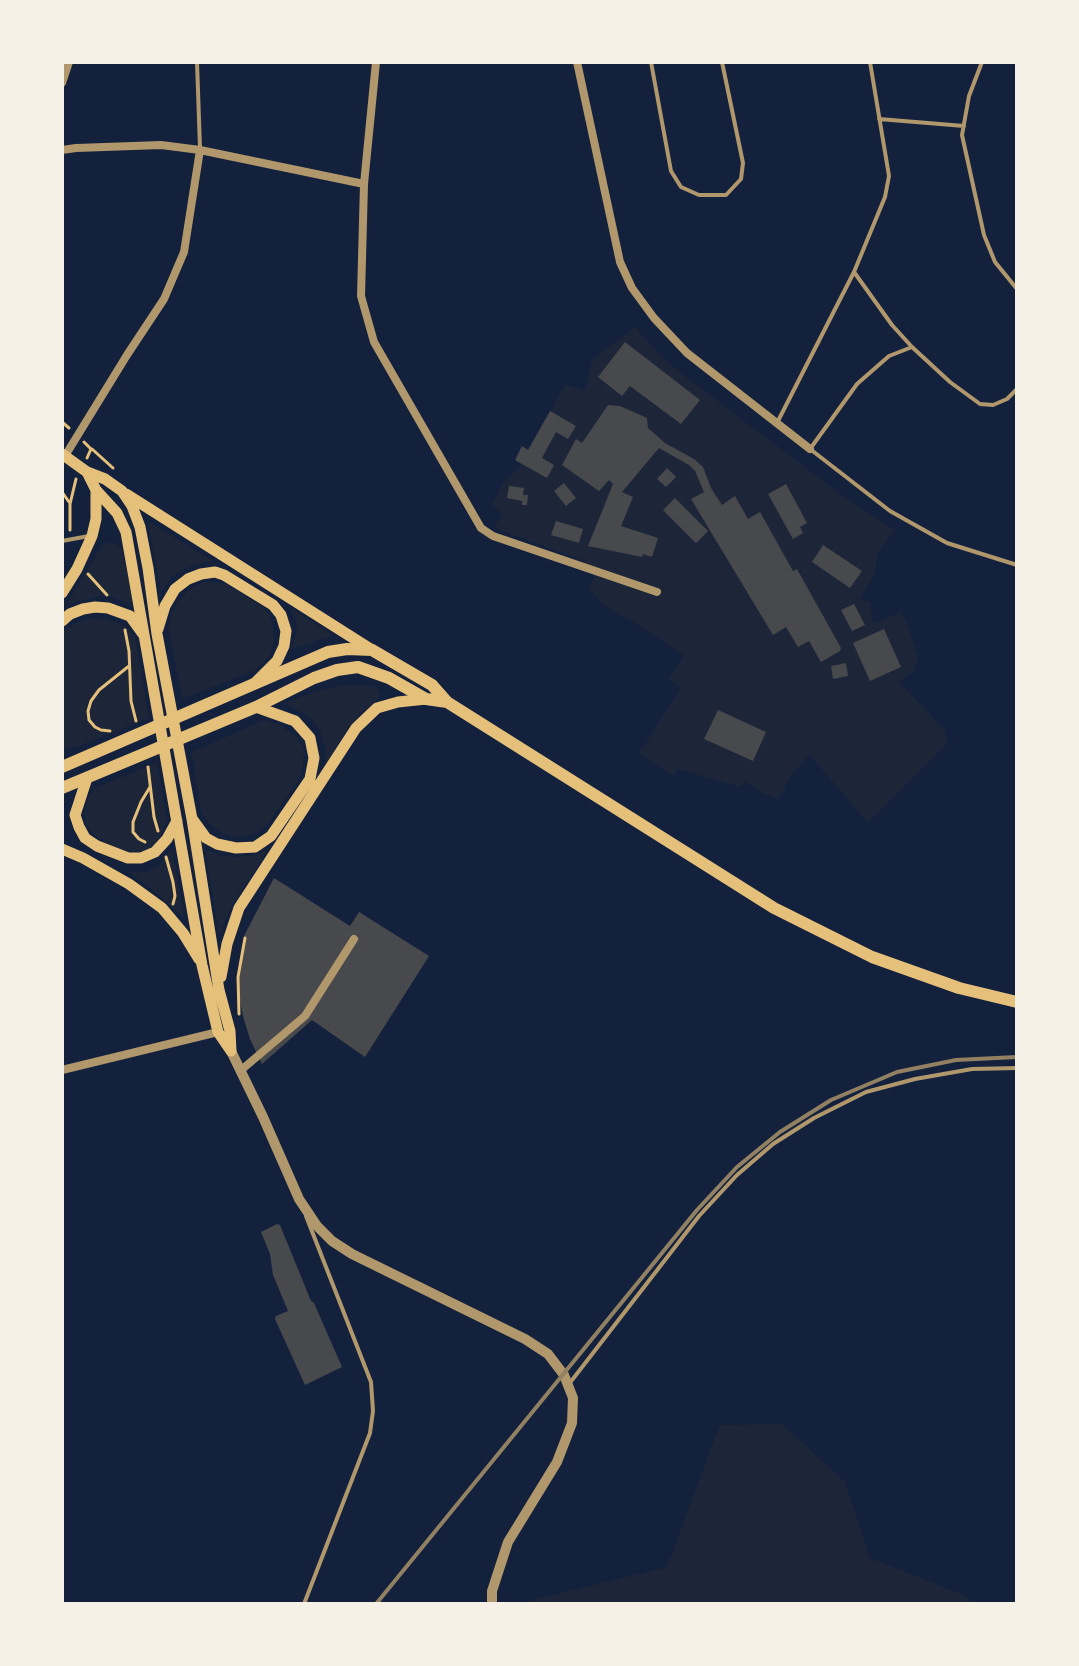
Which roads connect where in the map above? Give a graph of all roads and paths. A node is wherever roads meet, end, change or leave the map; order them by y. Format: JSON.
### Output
{"nodes":[{"id":1,"x":69,"y":62,"type":"edge"},
{"id":2,"x":197,"y":62,"type":"edge"},
{"id":3,"x":376,"y":62,"type":"edge"},
{"id":4,"x":577,"y":62,"type":"edge"},
{"id":5,"x":651,"y":62,"type":"edge"},
{"id":6,"x":722,"y":62,"type":"edge"},
{"id":7,"x":870,"y":62,"type":"edge"},
{"id":8,"x":982,"y":62,"type":"edge"},
{"id":9,"x":62,"y":83,"type":"edge"},
{"id":10,"x":879,"y":119,"type":"junction"},
{"id":11,"x":964,"y":126,"type":"junction"},
{"id":12,"x":62,"y":150,"type":"edge"},
{"id":13,"x":200,"y":150,"type":"junction"},
{"id":14,"x":364,"y":184,"type":"junction"},
{"id":15,"x":854,"y":272,"type":"junction"},
{"id":16,"x":1017,"y":289,"type":"edge"},
{"id":17,"x":912,"y":347,"type":"junction"},
{"id":18,"x":1017,"y":389,"type":"edge"},
{"id":19,"x":62,"y":422,"type":"edge"},
{"id":20,"x":777,"y":423,"type":"junction"},
{"id":21,"x":70,"y":429,"type":"dead end"},
{"id":22,"x":81,"y":439,"type":"dead end"},
{"id":23,"x":91,"y":449,"type":"junction"},
{"id":24,"x":810,"y":449,"type":"junction"},
{"id":25,"x":64,"y":455,"type":"edge"},
{"id":26,"x":113,"y":468,"type":"dead end"},
{"id":27,"x":83,"y":471,"type":"junction"},
{"id":28,"x":96,"y":490,"type":"junction"},
{"id":29,"x":122,"y":491,"type":"junction"},
{"id":30,"x":62,"y":492,"type":"edge"},
{"id":31,"x":70,"y":504,"type":"junction"},
{"id":32,"x":92,"y":536,"type":"junction"},
{"id":33,"x":71,"y":538,"type":"dead end"},
{"id":34,"x":62,"y":541,"type":"edge"},
{"id":35,"x":1017,"y":565,"type":"edge"},
{"id":36,"x":83,"y":566,"type":"dead end"},
{"id":37,"x":657,"y":592,"type":"dead end"},
{"id":38,"x":62,"y":593,"type":"edge"},
{"id":39,"x":110,"y":600,"type":"dead end"},
{"id":40,"x":121,"y":619,"type":"dead end"},
{"id":41,"x":62,"y":621,"type":"edge"},
{"id":42,"x":157,"y":634,"type":"junction"},
{"id":43,"x":144,"y":637,"type":"junction"},
{"id":44,"x":372,"y":650,"type":"junction"},
{"id":45,"x":129,"y":666,"type":"junction"},
{"id":46,"x":252,"y":686,"type":"junction"},
{"id":47,"x":426,"y":699,"type":"junction"},
{"id":48,"x":447,"y":702,"type":"junction"},
{"id":49,"x":256,"y":707,"type":"junction"},
{"id":50,"x":138,"y":726,"type":"dead end"},
{"id":51,"x":121,"y":732,"type":"dead end"},
{"id":52,"x":62,"y":758,"type":"edge"},
{"id":53,"x":80,"y":759,"type":"junction"},
{"id":54,"x":148,"y":759,"type":"dead end"},
{"id":55,"x":62,"y":767,"type":"edge"},
{"id":56,"x":87,"y":778,"type":"junction"},
{"id":57,"x":150,"y":787,"type":"junction"},
{"id":58,"x":62,"y":788,"type":"edge"},
{"id":59,"x":192,"y":819,"type":"junction"},
{"id":60,"x":177,"y":820,"type":"junction"},
{"id":61,"x":160,"y":838,"type":"dead end"},
{"id":62,"x":148,"y":843,"type":"dead end"},
{"id":63,"x":62,"y":849,"type":"edge"},
{"id":64,"x":163,"y":849,"type":"dead end"},
{"id":65,"x":172,"y":908,"type":"dead end"},
{"id":66,"x":245,"y":938,"type":"dead end"},
{"id":67,"x":354,"y":939,"type":"dead end"},
{"id":68,"x":202,"y":965,"type":"junction"},
{"id":69,"x":219,"y":990,"type":"junction"},
{"id":70,"x":1017,"y":1002,"type":"edge"},
{"id":71,"x":240,"y":1022,"type":"dead end"},
{"id":72,"x":218,"y":1032,"type":"junction"},
{"id":73,"x":231,"y":1051,"type":"junction"},
{"id":74,"x":1017,"y":1068,"type":"edge"},
{"id":75,"x":62,"y":1070,"type":"edge"},
{"id":76,"x":240,"y":1071,"type":"junction"},
{"id":77,"x":299,"y":1199,"type":"junction"},
{"id":78,"x":568,"y":1386,"type":"junction"},
{"id":79,"x":304,"y":1604,"type":"edge"},
{"id":80,"x":492,"y":1604,"type":"edge"}],
"edges":[{"from":1,"to":9,"type":"street"},
{"from":2,"to":13,"type":"lane"},
{"from":3,"to":14,"type":"street"},
{"from":4,"to":20,"type":"street"},
{"from":5,"to":6,"type":"lane"},
{"from":7,"to":10,"type":"lane"},
{"from":8,"to":11,"type":"lane"},
{"from":10,"to":11,"type":"lane"},
{"from":10,"to":15,"type":"lane"},
{"from":11,"to":16,"type":"lane"},
{"from":12,"to":13,"type":"street"},
{"from":13,"to":14,"type":"street"},
{"from":13,"to":25,"type":"street"},
{"from":14,"to":37,"type":"street"},
{"from":15,"to":17,"type":"lane"},
{"from":15,"to":20,"type":"lane"},
{"from":17,"to":18,"type":"lane"},
{"from":17,"to":24,"type":"lane"},
{"from":19,"to":21,"type":"path"},
{"from":20,"to":24,"type":"street"},
{"from":22,"to":23,"type":"path"},
{"from":23,"to":26,"type":"path"},
{"from":23,"to":27,"type":"path"},
{"from":24,"to":35,"type":"lane"},
{"from":25,"to":27,"type":"main road"},
{"from":27,"to":28,"type":"main road"},
{"from":27,"to":29,"type":"main road"},
{"from":27,"to":31,"type":"path"},
{"from":28,"to":32,"type":"main road"},
{"from":28,"to":43,"type":"main road"},
{"from":29,"to":42,"type":"main road"},
{"from":29,"to":44,"type":"main road"},
{"from":30,"to":31,"type":"path"},
{"from":31,"to":33,"type":"path"},
{"from":32,"to":34,"type":"lane"},
{"from":32,"to":38,"type":"main road"},
{"from":36,"to":39,"type":"path"},
{"from":40,"to":45,"type":"path"},
{"from":41,"to":43,"type":"main road"},
{"from":42,"to":46,"type":"main road"},
{"from":42,"to":59,"type":"main road"},
{"from":43,"to":60,"type":"main road"},
{"from":44,"to":46,"type":"main road"},
{"from":44,"to":48,"type":"main road"},
{"from":45,"to":50,"type":"path"},
{"from":45,"to":51,"type":"path"},
{"from":46,"to":53,"type":"main road"},
{"from":47,"to":48,"type":"main road"},
{"from":47,"to":49,"type":"main road"},
{"from":47,"to":69,"type":"main road"},
{"from":48,"to":70,"type":"main road"},
{"from":49,"to":56,"type":"main road"},
{"from":49,"to":59,"type":"main road"},
{"from":52,"to":53,"type":"main road"},
{"from":53,"to":55,"type":"main road"},
{"from":54,"to":57,"type":"path"},
{"from":56,"to":58,"type":"main road"},
{"from":56,"to":60,"type":"main road"},
{"from":57,"to":61,"type":"path"},
{"from":57,"to":62,"type":"path"},
{"from":59,"to":69,"type":"main road"},
{"from":60,"to":68,"type":"main road"},
{"from":63,"to":68,"type":"main road"},
{"from":64,"to":65,"type":"path"},
{"from":66,"to":71,"type":"path"},
{"from":67,"to":76,"type":"street"},
{"from":68,"to":72,"type":"main road"},
{"from":69,"to":73,"type":"main road"},
{"from":72,"to":73,"type":"main road"},
{"from":72,"to":75,"type":"street"},
{"from":73,"to":76,"type":"street"},
{"from":74,"to":78,"type":"lane"},
{"from":76,"to":77,"type":"street"},
{"from":77,"to":78,"type":"street"},
{"from":77,"to":79,"type":"lane"},
{"from":78,"to":80,"type":"street"}]}
